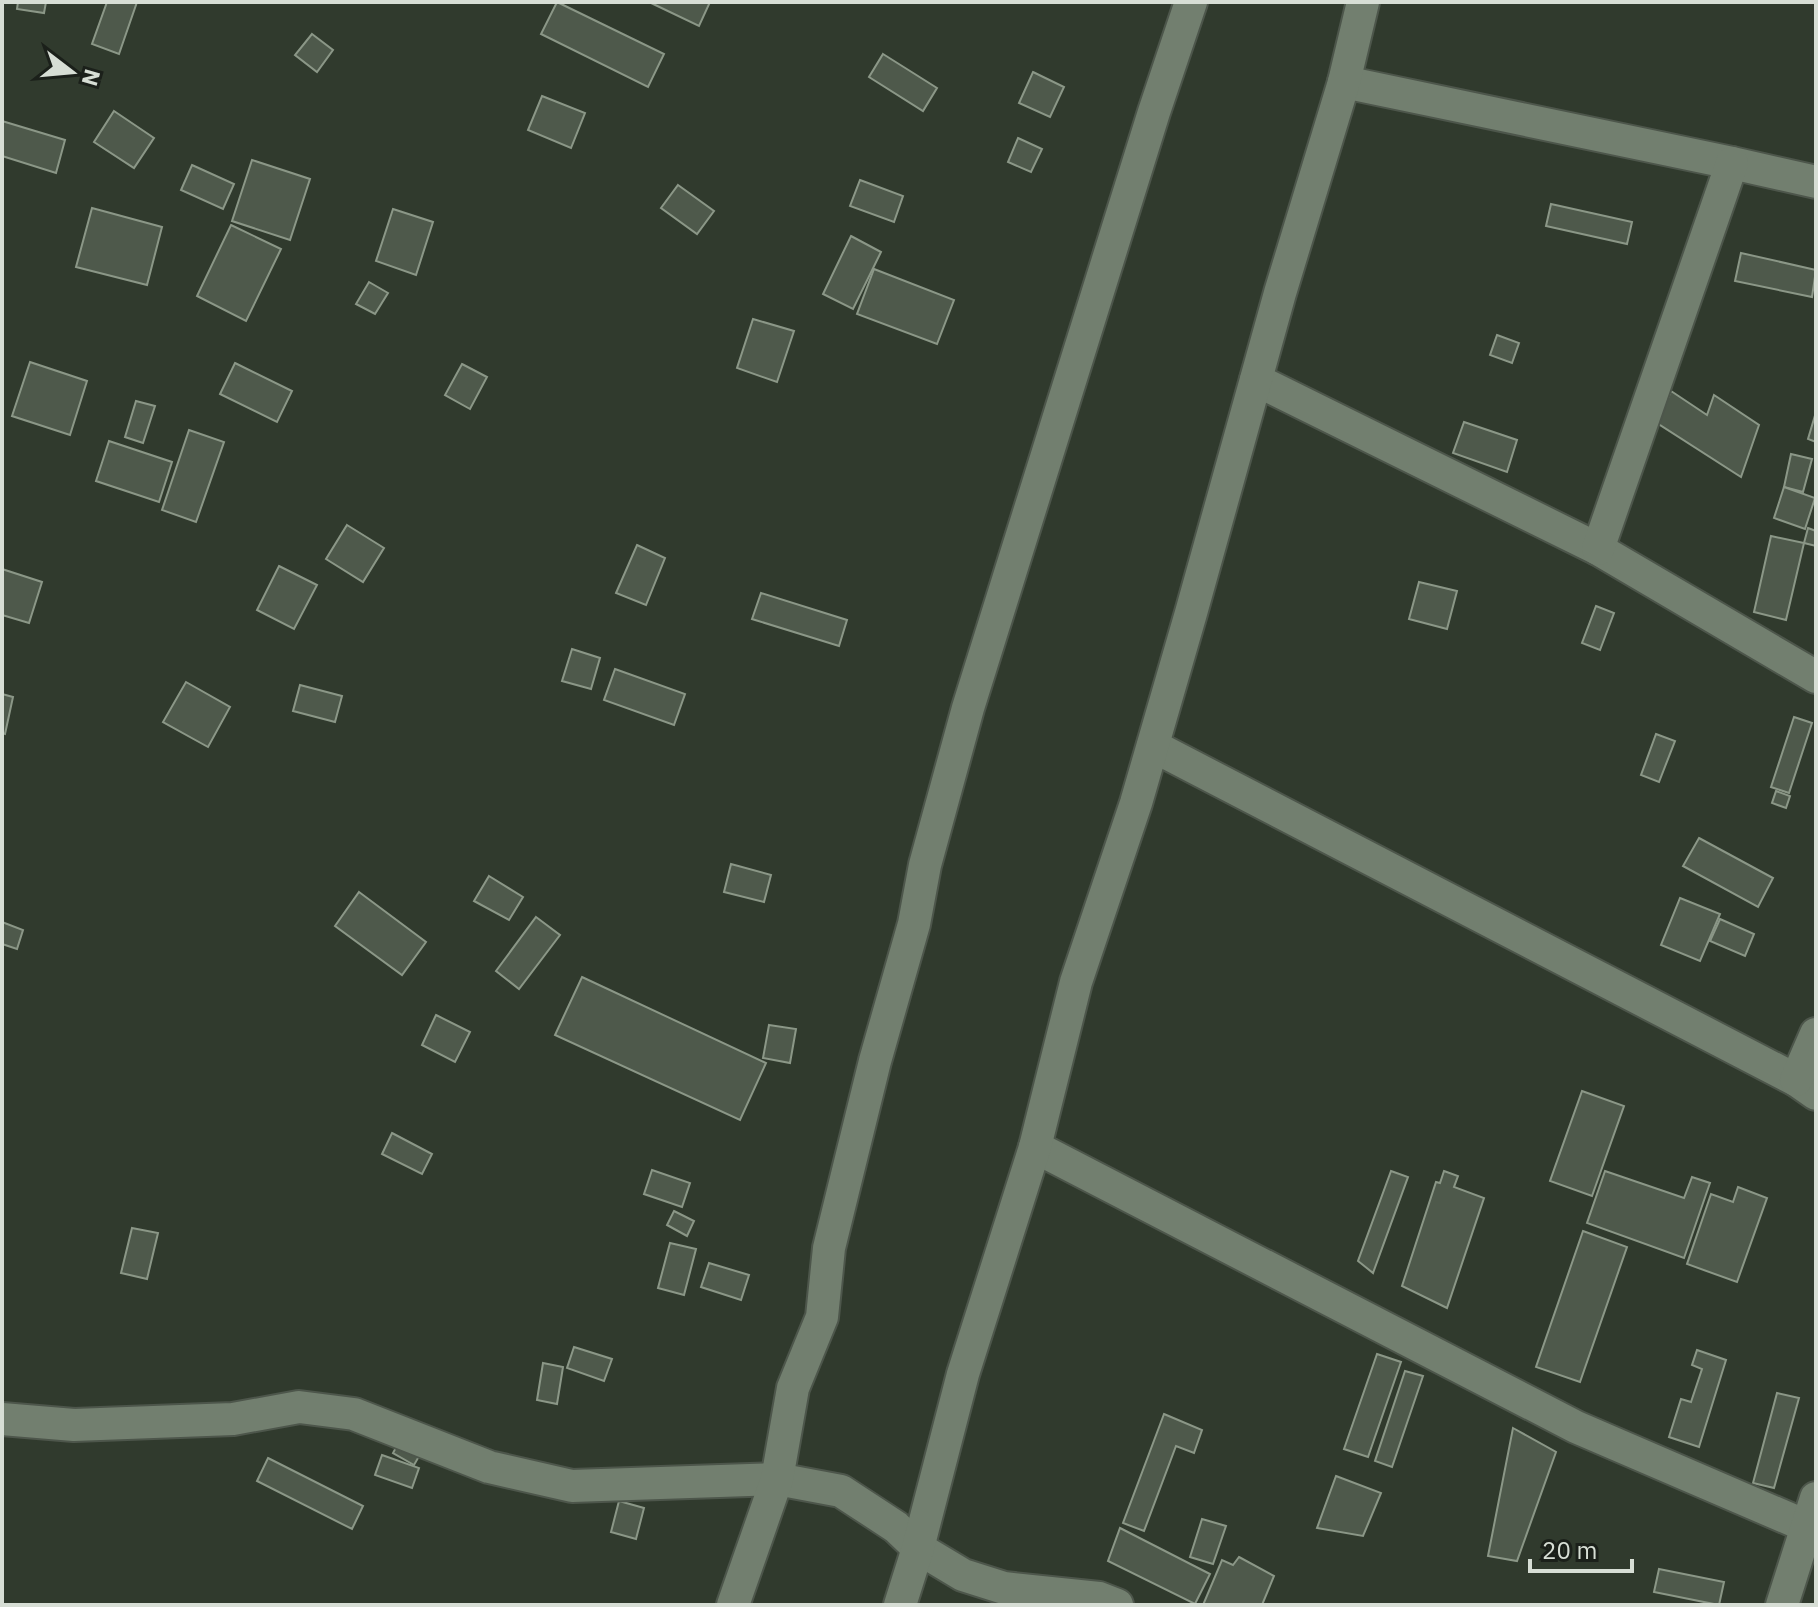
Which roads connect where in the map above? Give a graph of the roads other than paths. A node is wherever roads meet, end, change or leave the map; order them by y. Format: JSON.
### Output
{"nodes":[{"id":1,"x":1191,"y":2,"type":"edge"},
{"id":2,"x":1363,"y":2,"type":"edge"},
{"id":3,"x":1344,"y":82,"type":"junction"},
{"id":4,"x":1732,"y":163,"type":"junction"},
{"id":5,"x":1816,"y":182,"type":"edge"},
{"id":6,"x":1256,"y":380,"type":"junction"},
{"id":7,"x":1598,"y":549,"type":"junction"},
{"id":8,"x":1816,"y":677,"type":"edge"},
{"id":9,"x":1153,"y":746,"type":"junction"},
{"id":10,"x":1816,"y":1034,"type":"edge"},
{"id":11,"x":1806,"y":1087,"type":"edge"},
{"id":12,"x":1035,"y":1147,"type":"junction"},
{"id":13,"x":2,"y":1419,"type":"edge"},
{"id":14,"x":777,"y":1479,"type":"junction"},
{"id":15,"x":1811,"y":1512,"type":"edge"},
{"id":16,"x":918,"y":1548,"type":"junction"},
{"id":17,"x":1006,"y":1596,"type":"edge"},
{"id":18,"x":733,"y":1605,"type":"edge"},
{"id":19,"x":900,"y":1605,"type":"edge"},
{"id":20,"x":1117,"y":1605,"type":"edge"},
{"id":21,"x":1782,"y":1605,"type":"edge"}],
"edges":[{"from":1,"to":14,"type":"street"},
{"from":2,"to":3,"type":"street"},
{"from":3,"to":4,"type":"street"},
{"from":3,"to":6,"type":"street"},
{"from":4,"to":5,"type":"street"},
{"from":4,"to":7,"type":"street"},
{"from":6,"to":7,"type":"street"},
{"from":6,"to":9,"type":"street"},
{"from":7,"to":8,"type":"street"},
{"from":9,"to":11,"type":"street"},
{"from":9,"to":12,"type":"street"},
{"from":10,"to":11,"type":"street"},
{"from":12,"to":15,"type":"street"},
{"from":12,"to":16,"type":"street"},
{"from":13,"to":14,"type":"street"},
{"from":14,"to":16,"type":"street"},
{"from":14,"to":18,"type":"street"},
{"from":15,"to":21,"type":"street"},
{"from":16,"to":17,"type":"street"},
{"from":16,"to":19,"type":"street"},
{"from":17,"to":20,"type":"street"}]}
